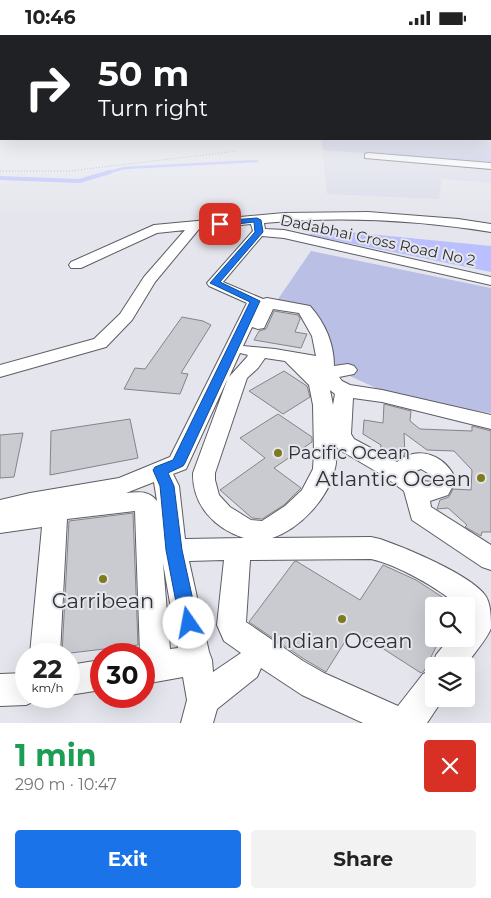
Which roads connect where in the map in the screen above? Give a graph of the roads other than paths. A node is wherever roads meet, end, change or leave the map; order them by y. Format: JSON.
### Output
{"nodes":[{"id":1,"x":368,"y":156,"type":"dead end"},
{"id":2,"x":408,"y":159,"type":"junction"},
{"id":3,"x":491,"y":166,"type":"edge"},
{"id":4,"x":409,"y":171,"type":"dead end"},
{"id":5,"x":258,"y":226,"type":"junction"},
{"id":6,"x":194,"y":227,"type":"junction"},
{"id":7,"x":491,"y":228,"type":"edge"},
{"id":8,"x":76,"y":265,"type":"dead end"},
{"id":9,"x":491,"y":281,"type":"edge"},
{"id":10,"x":256,"y":350,"type":"junction"},
{"id":11,"x":298,"y":363,"type":"junction"},
{"id":12,"x":326,"y":364,"type":"junction"},
{"id":13,"x":348,"y":370,"type":"dead end"},
{"id":14,"x":0,"y":371,"type":"edge"},
{"id":15,"x":346,"y":391,"type":"junction"},
{"id":16,"x":491,"y":422,"type":"edge"},
{"id":17,"x":160,"y":470,"type":"junction"},
{"id":18,"x":50,"y":507,"type":"junction"},
{"id":19,"x":0,"y":510,"type":"edge"},
{"id":20,"x":0,"y":523,"type":"edge"},
{"id":21,"x":238,"y":549,"type":"junction"},
{"id":22,"x":174,"y":550,"type":"junction"},
{"id":23,"x":491,"y":559,"type":"edge"},
{"id":24,"x":41,"y":643,"type":"edge"},
{"id":25,"x":46,"y":643,"type":"edge"},
{"id":26,"x":150,"y":643,"type":"edge"},
{"id":27,"x":454,"y":657,"type":"edge"},
{"id":28,"x":197,"y":660,"type":"junction"},
{"id":29,"x":246,"y":666,"type":"dead end"},
{"id":30,"x":155,"y":667,"type":"edge"},
{"id":31,"x":15,"y":689,"type":"edge"},
{"id":32,"x":0,"y":690,"type":"edge"},
{"id":33,"x":425,"y":698,"type":"edge"},
{"id":34,"x":200,"y":711,"type":"edge"},
{"id":35,"x":400,"y":723,"type":"edge"}],
"edges":[{"from":1,"to":2,"type":"street"},
{"from":2,"to":3,"type":"street"},
{"from":2,"to":4,"type":"street"},
{"from":5,"to":6,"type":"street"},
{"from":5,"to":7,"type":"street"},
{"from":5,"to":9,"type":"street","name":"Dadabhai Cross Road No 2"},
{"from":5,"to":10,"type":"street"},
{"from":6,"to":8,"type":"street"},
{"from":6,"to":14,"type":"street"},
{"from":10,"to":11,"type":"street"},
{"from":10,"to":11,"type":"street"},
{"from":10,"to":12,"type":"street"},
{"from":10,"to":12,"type":"street"},
{"from":10,"to":17,"type":"street"},
{"from":11,"to":12,"type":"street"},
{"from":12,"to":13,"type":"street"},
{"from":12,"to":15,"type":"street"},
{"from":15,"to":16,"type":"street"},
{"from":15,"to":23,"type":"street"},
{"from":17,"to":18,"type":"street"},
{"from":17,"to":22,"type":"street"},
{"from":18,"to":19,"type":"street"},
{"from":18,"to":20,"type":"street"},
{"from":18,"to":24,"type":"street"},
{"from":21,"to":22,"type":"street"},
{"from":21,"to":27,"type":"street"},
{"from":21,"to":35,"type":"street"},
{"from":22,"to":28,"type":"street"},
{"from":25,"to":26,"type":"street"},
{"from":28,"to":30,"type":"street"},
{"from":28,"to":34,"type":"street"},
{"from":29,"to":34,"type":"street"},
{"from":31,"to":32,"type":"street"},
{"from":33,"to":35,"type":"street"}]}
